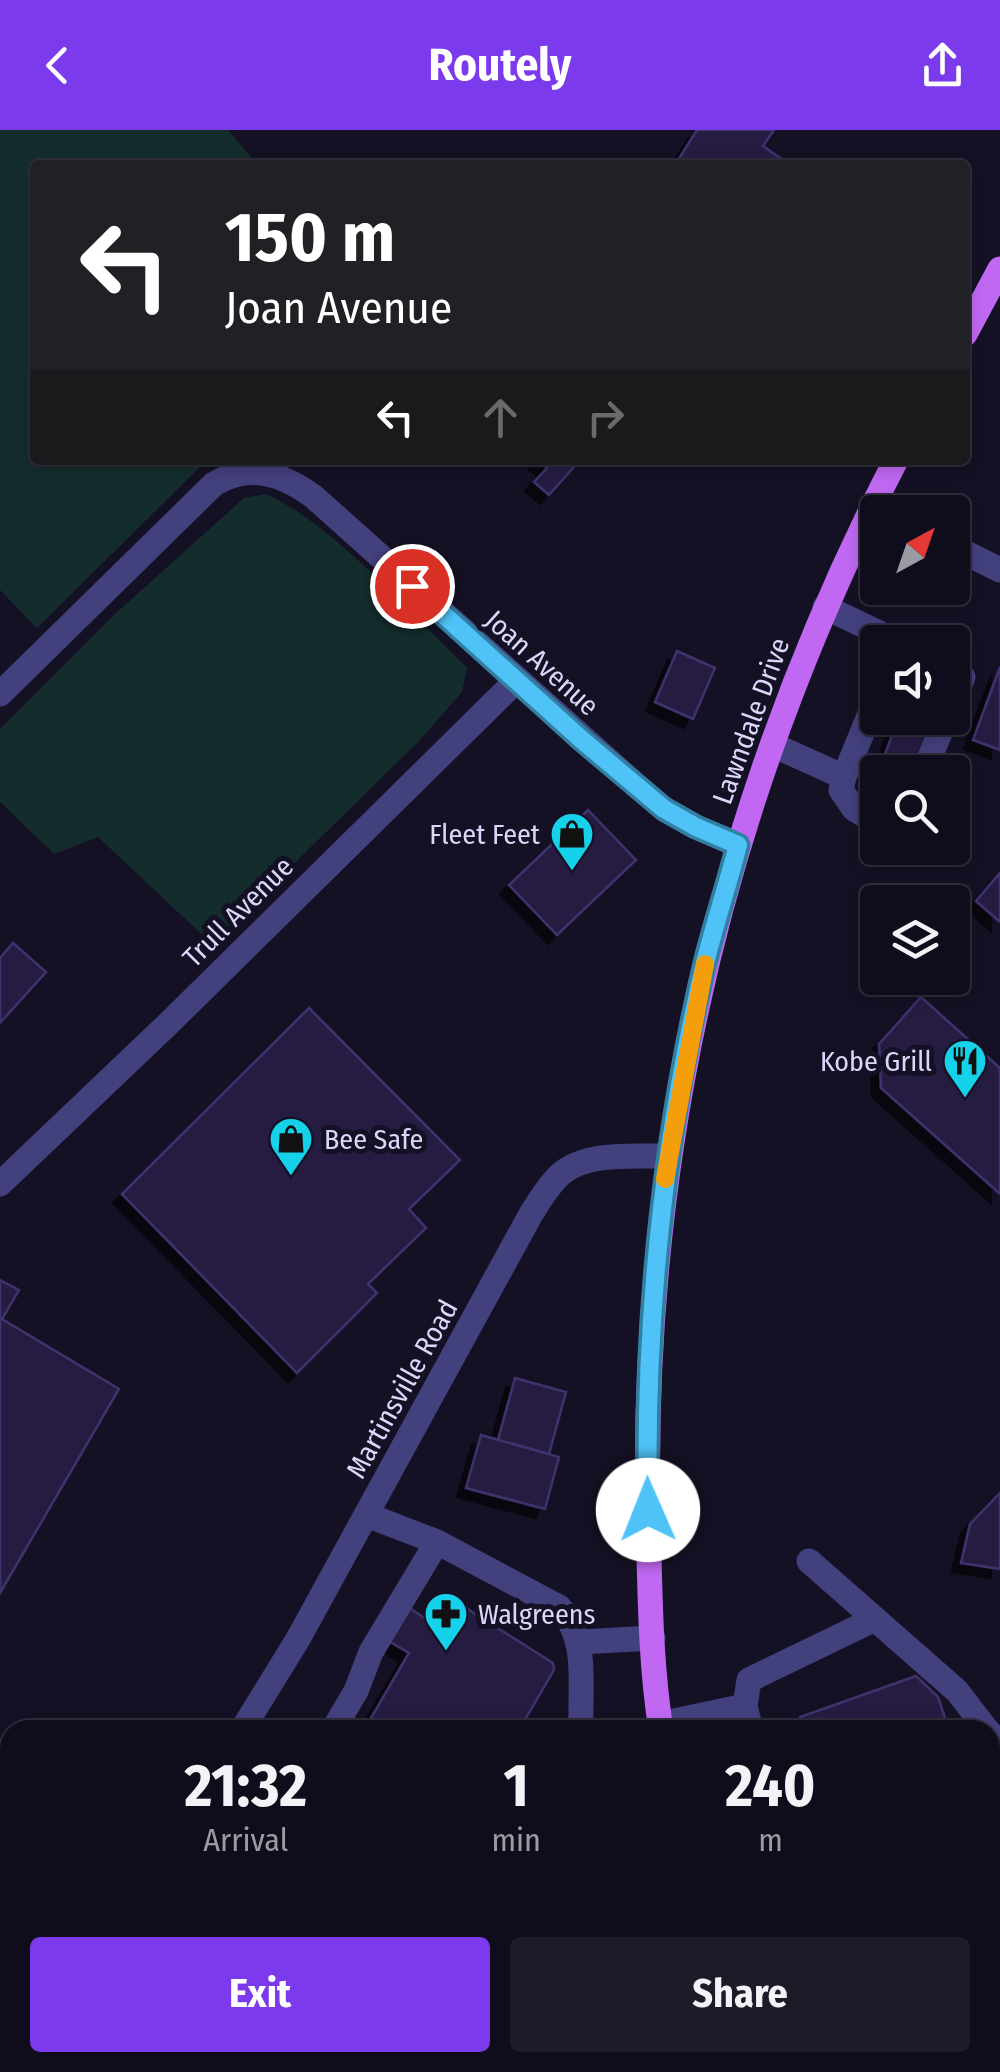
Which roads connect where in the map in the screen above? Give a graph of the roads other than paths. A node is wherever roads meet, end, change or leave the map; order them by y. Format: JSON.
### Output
{"nodes":[{"id":1,"x":1000,"y":269,"type":"edge"},
{"id":2,"x":993,"y":300,"type":"edge"},
{"id":3,"x":970,"y":328,"type":"edge"},
{"id":4,"x":894,"y":465,"type":"edge"},
{"id":5,"x":885,"y":495,"type":"edge"},
{"id":6,"x":860,"y":546,"type":"edge"},
{"id":7,"x":970,"y":555,"type":"edge"},
{"id":8,"x":1000,"y":570,"type":"edge"},
{"id":9,"x":825,"y":607,"type":"junction"},
{"id":10,"x":863,"y":625,"type":"edge"},
{"id":11,"x":516,"y":680,"type":"junction"},
{"id":12,"x":0,"y":694,"type":"edge"},
{"id":13,"x":861,"y":735,"type":"edge"},
{"id":14,"x":773,"y":746,"type":"junction"},
{"id":15,"x":844,"y":778,"type":"junction"},
{"id":16,"x":860,"y":812,"type":"edge"},
{"id":17,"x":738,"y":845,"type":"junction"},
{"id":18,"x":668,"y":1156,"type":"junction"},
{"id":19,"x":0,"y":1184,"type":"edge"},
{"id":20,"x":368,"y":1515,"type":"junction"},
{"id":21,"x":438,"y":1542,"type":"junction"},
{"id":22,"x":808,"y":1561,"type":"dead end"},
{"id":23,"x":874,"y":1619,"type":"junction"},
{"id":24,"x":653,"y":1638,"type":"junction"},
{"id":25,"x":580,"y":1642,"type":"junction"},
{"id":26,"x":748,"y":1718,"type":"edge"},
{"id":27,"x":248,"y":1720,"type":"edge"},
{"id":28,"x":339,"y":1720,"type":"edge"},
{"id":29,"x":581,"y":1720,"type":"edge"},
{"id":30,"x":659,"y":1720,"type":"edge"},
{"id":31,"x":979,"y":1720,"type":"edge"}],
"edges":[{"from":1,"to":2,"type":"main road"},
{"from":2,"to":3,"type":"main road"},
{"from":4,"to":5,"type":"main road","name":"Lawndale Drive"},
{"from":6,"to":9,"type":"main road","name":"Lawndale Drive"},
{"from":7,"to":8,"type":"street"},
{"from":9,"to":10,"type":"street"},
{"from":9,"to":14,"type":"main road","name":"Lawndale Drive"},
{"from":11,"to":12,"type":"street","name":"Joan Avenue"},
{"from":11,"to":17,"type":"street","name":"Joan Avenue"},
{"from":11,"to":19,"type":"street","name":"Trull Avenue"},
{"from":13,"to":15,"type":"street"},
{"from":14,"to":15,"type":"street"},
{"from":14,"to":17,"type":"main road","name":"Lawndale Drive"},
{"from":15,"to":16,"type":"street"},
{"from":17,"to":18,"type":"main road","name":"Lawndale Drive"},
{"from":18,"to":20,"type":"street","name":"Martinsville Road"},
{"from":18,"to":24,"type":"main road","name":"Lawndale Drive"},
{"from":20,"to":21,"type":"street"},
{"from":20,"to":27,"type":"street","name":"Martinsville Road"},
{"from":21,"to":25,"type":"street"},
{"from":21,"to":28,"type":"street"},
{"from":22,"to":23,"type":"street"},
{"from":23,"to":26,"type":"street"},
{"from":23,"to":31,"type":"street"},
{"from":24,"to":25,"type":"street"},
{"from":24,"to":30,"type":"main road","name":"Lawndale Drive"},
{"from":25,"to":29,"type":"street"}]}
